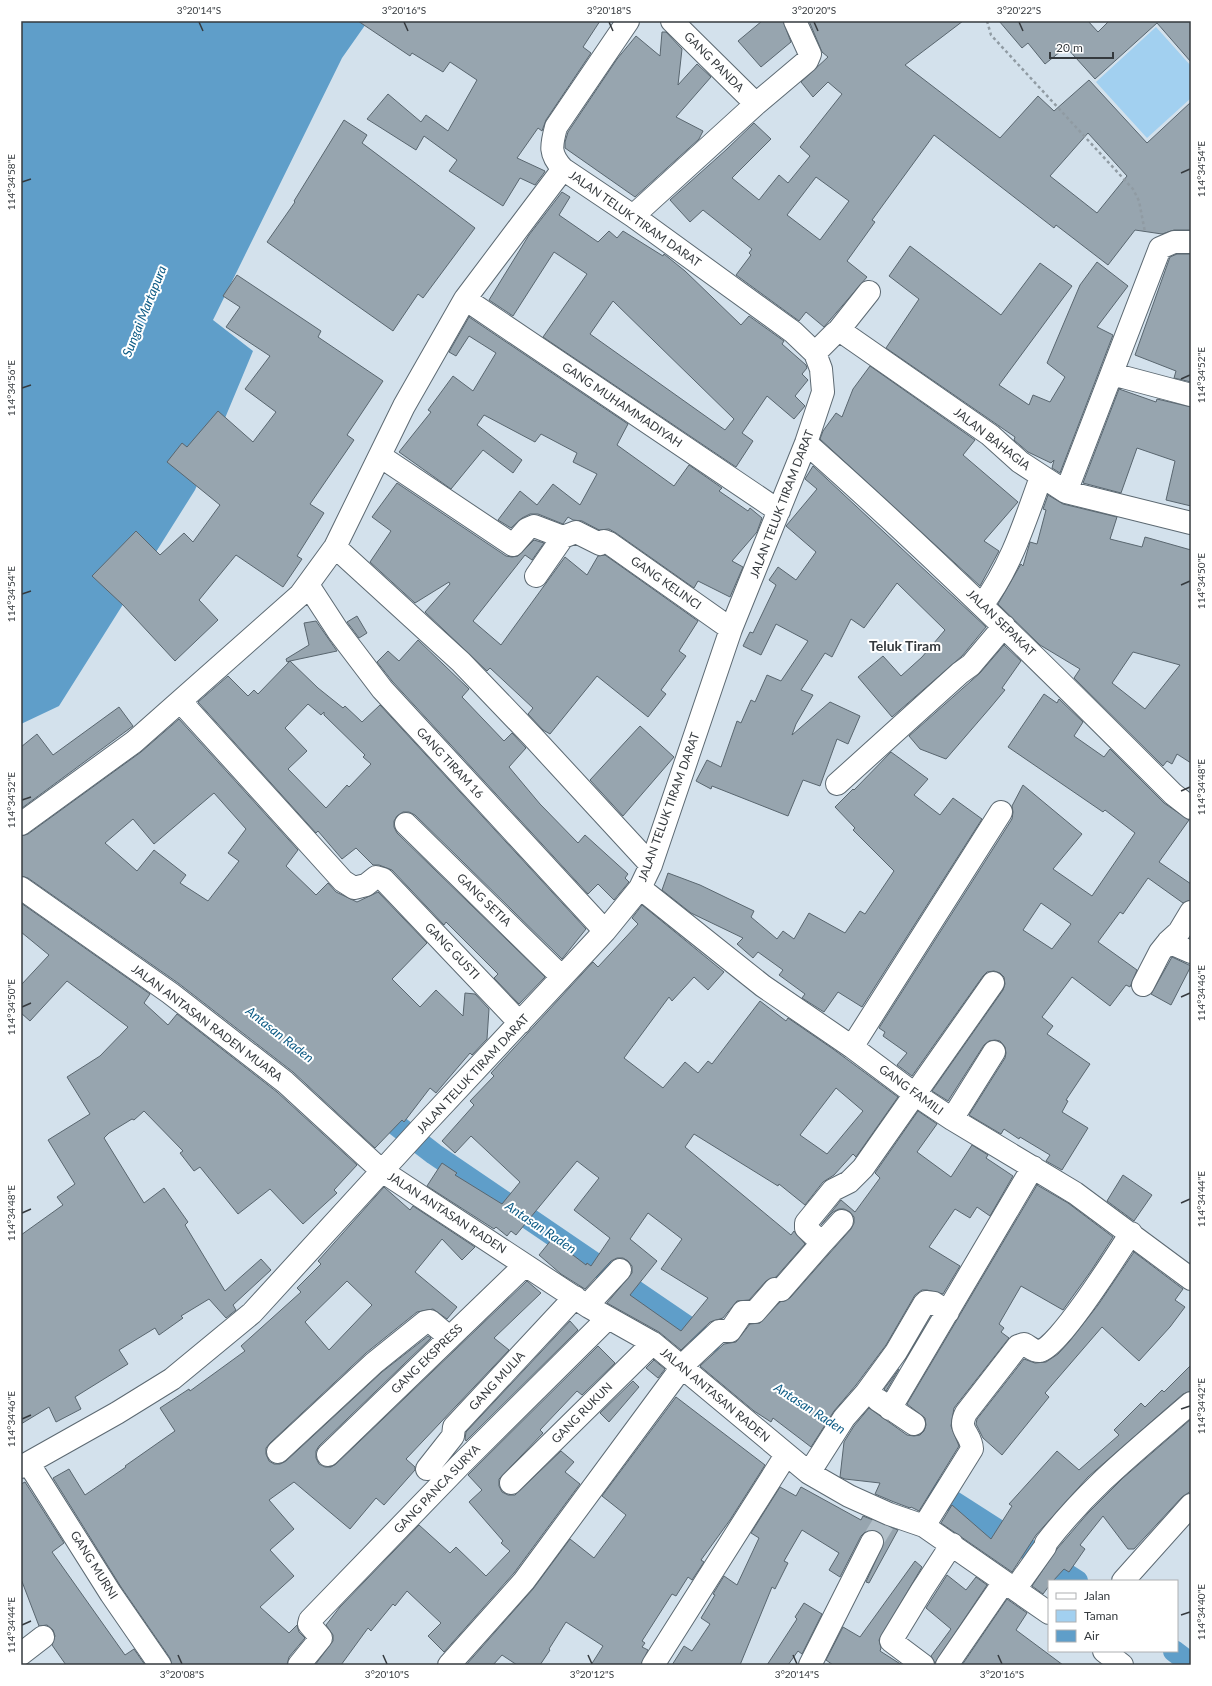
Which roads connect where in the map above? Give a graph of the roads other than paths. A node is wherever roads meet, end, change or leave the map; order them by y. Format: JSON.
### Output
{"nodes":[{"id":1,"x":628,"y":21,"type":"edge"},
{"id":2,"x":672,"y":21,"type":"edge"},
{"id":3,"x":794,"y":21,"type":"edge"},
{"id":4,"x":756,"y":104,"type":"junction"},
{"id":5,"x":563,"y":169,"type":"junction"},
{"id":6,"x":633,"y":216,"type":"junction"},
{"id":7,"x":1191,"y":242,"type":"edge"},
{"id":8,"x":869,"y":292,"type":"dead end"},
{"id":9,"x":465,"y":299,"type":"junction"},
{"id":10,"x":838,"y":331,"type":"junction"},
{"id":11,"x":815,"y":353,"type":"junction"},
{"id":12,"x":1112,"y":374,"type":"junction"},
{"id":13,"x":1191,"y":396,"type":"edge"},
{"id":14,"x":806,"y":443,"type":"junction"},
{"id":15,"x":380,"y":456,"type":"junction"},
{"id":16,"x":1040,"y":477,"type":"junction"},
{"id":17,"x":1066,"y":492,"type":"junction"},
{"id":18,"x":779,"y":511,"type":"junction"},
{"id":19,"x":1191,"y":523,"type":"edge"},
{"id":20,"x":563,"y":537,"type":"junction"},
{"id":21,"x":335,"y":547,"type":"junction"},
{"id":22,"x":536,"y":576,"type":"dead end"},
{"id":23,"x":308,"y":585,"type":"junction"},
{"id":24,"x":982,"y":605,"type":"junction"},
{"id":25,"x":1004,"y":626,"type":"junction"},
{"id":26,"x":732,"y":629,"type":"junction"},
{"id":27,"x":181,"y":702,"type":"junction"},
{"id":28,"x":838,"y":784,"type":"dead end"},
{"id":29,"x":1191,"y":808,"type":"edge"},
{"id":30,"x":1001,"y":812,"type":"dead end"},
{"id":31,"x":24,"y":822,"type":"edge"},
{"id":32,"x":406,"y":824,"type":"dead end"},
{"id":33,"x":651,"y":865,"type":"junction"},
{"id":34,"x":21,"y":888,"type":"edge"},
{"id":35,"x":640,"y":888,"type":"junction"},
{"id":36,"x":1191,"y":912,"type":"edge"},
{"id":37,"x":605,"y":931,"type":"junction"},
{"id":38,"x":1168,"y":942,"type":"junction"},
{"id":39,"x":1191,"y":952,"type":"edge"},
{"id":40,"x":562,"y":977,"type":"junction"},
{"id":41,"x":993,"y":983,"type":"dead end"},
{"id":42,"x":1143,"y":985,"type":"dead end"},
{"id":43,"x":520,"y":1023,"type":"junction"},
{"id":44,"x":852,"y":1047,"type":"junction"},
{"id":45,"x":994,"y":1052,"type":"dead end"},
{"id":46,"x":916,"y":1095,"type":"junction"},
{"id":47,"x":952,"y":1119,"type":"junction"},
{"id":48,"x":1033,"y":1167,"type":"junction"},
{"id":49,"x":382,"y":1171,"type":"junction"},
{"id":50,"x":842,"y":1221,"type":"dead end"},
{"id":51,"x":1131,"y":1233,"type":"junction"},
{"id":52,"x":822,"y":1243,"type":"junction"},
{"id":53,"x":525,"y":1264,"type":"junction"},
{"id":54,"x":618,"y":1272,"type":"dead end"},
{"id":55,"x":1191,"y":1279,"type":"edge"},
{"id":56,"x":586,"y":1301,"type":"junction"},
{"id":57,"x":948,"y":1312,"type":"junction"},
{"id":58,"x":608,"y":1318,"type":"junction"},
{"id":59,"x":449,"y":1338,"type":"junction"},
{"id":60,"x":653,"y":1343,"type":"junction"},
{"id":61,"x":683,"y":1365,"type":"junction"},
{"id":62,"x":866,"y":1393,"type":"junction"},
{"id":63,"x":1191,"y":1403,"type":"edge"},
{"id":64,"x":890,"y":1409,"type":"junction"},
{"id":65,"x":914,"y":1424,"type":"dead end"},
{"id":66,"x":278,"y":1452,"type":"dead end"},
{"id":67,"x":328,"y":1455,"type":"dead end"},
{"id":68,"x":786,"y":1456,"type":"junction"},
{"id":69,"x":25,"y":1466,"type":"edge"},
{"id":70,"x":427,"y":1470,"type":"dead end"},
{"id":71,"x":811,"y":1470,"type":"junction"},
{"id":72,"x":511,"y":1482,"type":"dead end"},
{"id":73,"x":1191,"y":1505,"type":"edge"},
{"id":74,"x":926,"y":1524,"type":"junction"},
{"id":75,"x":872,"y":1542,"type":"tunnel mouth"},
{"id":76,"x":952,"y":1544,"type":"junction"},
{"id":77,"x":1124,"y":1580,"type":"edge"},
{"id":78,"x":1013,"y":1585,"type":"junction"},
{"id":79,"x":1048,"y":1612,"type":"edge"},
{"id":80,"x":43,"y":1637,"type":"dead end"},
{"id":81,"x":1105,"y":1652,"type":"edge"},
{"id":82,"x":21,"y":1654,"type":"edge"},
{"id":83,"x":160,"y":1665,"type":"edge"},
{"id":84,"x":299,"y":1665,"type":"edge"},
{"id":85,"x":449,"y":1665,"type":"edge"},
{"id":86,"x":653,"y":1665,"type":"edge"},
{"id":87,"x":810,"y":1665,"type":"edge"},
{"id":88,"x":923,"y":1665,"type":"edge"},
{"id":89,"x":947,"y":1665,"type":"edge"},
{"id":90,"x":1122,"y":1665,"type":"edge"}],
"edges":[{"from":1,"to":5,"type":"street"},
{"from":2,"to":4,"type":"street","name":"GANG PANDA"},
{"from":3,"to":4,"type":"street"},
{"from":4,"to":6,"type":"street"},
{"from":5,"to":6,"type":"street","name":"JALAN TELUK TIRAM DARAT"},
{"from":5,"to":9,"type":"street"},
{"from":6,"to":11,"type":"street","name":"JALAN TELUK TIRAM DARAT"},
{"from":7,"to":12,"type":"street"},
{"from":8,"to":10,"type":"street"},
{"from":9,"to":15,"type":"street"},
{"from":9,"to":18,"type":"street","name":"GANG MUHAMMADIYAH"},
{"from":10,"to":11,"type":"street"},
{"from":10,"to":16,"type":"street","name":"JALAN BAHAGIA"},
{"from":11,"to":14,"type":"street","name":"JALAN TELUK TIRAM DARAT"},
{"from":12,"to":13,"type":"street"},
{"from":12,"to":17,"type":"street"},
{"from":14,"to":18,"type":"street","name":"JALAN TELUK TIRAM DARAT"},
{"from":14,"to":24,"type":"street","name":"JALAN SEPAKAT"},
{"from":15,"to":20,"type":"street"},
{"from":15,"to":21,"type":"street"},
{"from":16,"to":17,"type":"street","name":"JALAN BAHAGIA"},
{"from":16,"to":24,"type":"street"},
{"from":17,"to":19,"type":"street","name":"JALAN BAHAGIA"},
{"from":18,"to":26,"type":"street","name":"JALAN TELUK TIRAM DARAT"},
{"from":20,"to":22,"type":"street"},
{"from":20,"to":26,"type":"street","name":"GANG KELINCI"},
{"from":21,"to":23,"type":"street"},
{"from":21,"to":33,"type":"street"},
{"from":23,"to":27,"type":"street"},
{"from":23,"to":37,"type":"street","name":"GANG TIRAM 16"},
{"from":24,"to":25,"type":"street","name":"JALAN SEPAKAT"},
{"from":25,"to":28,"type":"street"},
{"from":25,"to":29,"type":"street","name":"JALAN SEPAKAT"},
{"from":26,"to":33,"type":"street","name":"JALAN TELUK TIRAM DARAT"},
{"from":27,"to":31,"type":"street"},
{"from":27,"to":43,"type":"street","name":"GANG GUSTI"},
{"from":30,"to":44,"type":"street"},
{"from":32,"to":40,"type":"street","name":"GANG SETIA"},
{"from":33,"to":35,"type":"street","name":"JALAN TELUK TIRAM DARAT"},
{"from":34,"to":49,"type":"street","name":"JALAN ANTASAN RADEN MUARA"},
{"from":35,"to":37,"type":"street","name":"JALAN TELUK TIRAM DARAT"},
{"from":35,"to":44,"type":"street","name":"GANG FAMILI"},
{"from":36,"to":38,"type":"street"},
{"from":37,"to":40,"type":"street","name":"JALAN TELUK TIRAM DARAT"},
{"from":38,"to":39,"type":"street"},
{"from":38,"to":42,"type":"street"},
{"from":40,"to":43,"type":"street","name":"JALAN TELUK TIRAM DARAT"},
{"from":41,"to":46,"type":"street"},
{"from":43,"to":49,"type":"street","name":"JALAN TELUK TIRAM DARAT"},
{"from":44,"to":46,"type":"street","name":"GANG FAMILI"},
{"from":45,"to":47,"type":"street"},
{"from":46,"to":47,"type":"street","name":"GANG FAMILI"},
{"from":46,"to":52,"type":"street"},
{"from":47,"to":48,"type":"street","name":"GANG FAMILI"},
{"from":48,"to":51,"type":"street","name":"GANG FAMILI"},
{"from":48,"to":57,"type":"street"},
{"from":49,"to":53,"type":"street","name":"JALAN ANTASAN RADEN"},
{"from":49,"to":69,"type":"street","name":"JALAN TELUK TIRAM DARAT"},
{"from":50,"to":52,"type":"street"},
{"from":51,"to":55,"type":"street","name":"GANG FAMILI"},
{"from":51,"to":74,"type":"street"},
{"from":52,"to":61,"type":"street"},
{"from":53,"to":56,"type":"street","name":"JALAN ANTASAN RADEN"},
{"from":53,"to":59,"type":"street","name":"GANG EKSPRESS"},
{"from":54,"to":56,"type":"street","name":"GANG MULIA"},
{"from":56,"to":58,"type":"street","name":"JALAN ANTASAN RADEN"},
{"from":56,"to":70,"type":"street","name":"GANG MULIA"},
{"from":57,"to":62,"type":"street"},
{"from":57,"to":64,"type":"street"},
{"from":58,"to":60,"type":"street","name":"JALAN ANTASAN RADEN"},
{"from":58,"to":84,"type":"street","name":"GANG PANCA SURYA"},
{"from":59,"to":66,"type":"street"},
{"from":59,"to":67,"type":"street","name":"GANG EKSPRESS"},
{"from":60,"to":61,"type":"street","name":"JALAN ANTASAN RADEN"},
{"from":60,"to":72,"type":"street","name":"GANG RUKUN"},
{"from":61,"to":68,"type":"street","name":"JALAN ANTASAN RADEN"},
{"from":61,"to":85,"type":"street"},
{"from":62,"to":64,"type":"street"},
{"from":62,"to":71,"type":"street"},
{"from":63,"to":78,"type":"street"},
{"from":64,"to":65,"type":"street"},
{"from":68,"to":71,"type":"street","name":"JALAN ANTASAN RADEN"},
{"from":68,"to":86,"type":"street"},
{"from":69,"to":83,"type":"street","name":"GANG MURNI"},
{"from":71,"to":74,"type":"street","name":"JALAN ANTASAN RADEN"},
{"from":73,"to":77,"type":"street"},
{"from":74,"to":76,"type":"street","name":"JALAN ANTASAN RADEN"},
{"from":75,"to":87,"type":"street"},
{"from":76,"to":78,"type":"street","name":"JALAN ANTASAN RADEN"},
{"from":76,"to":88,"type":"street"},
{"from":78,"to":79,"type":"street","name":"JALAN ANTASAN RADEN"},
{"from":78,"to":89,"type":"street"},
{"from":80,"to":82,"type":"street"},
{"from":81,"to":90,"type":"street"}]}
